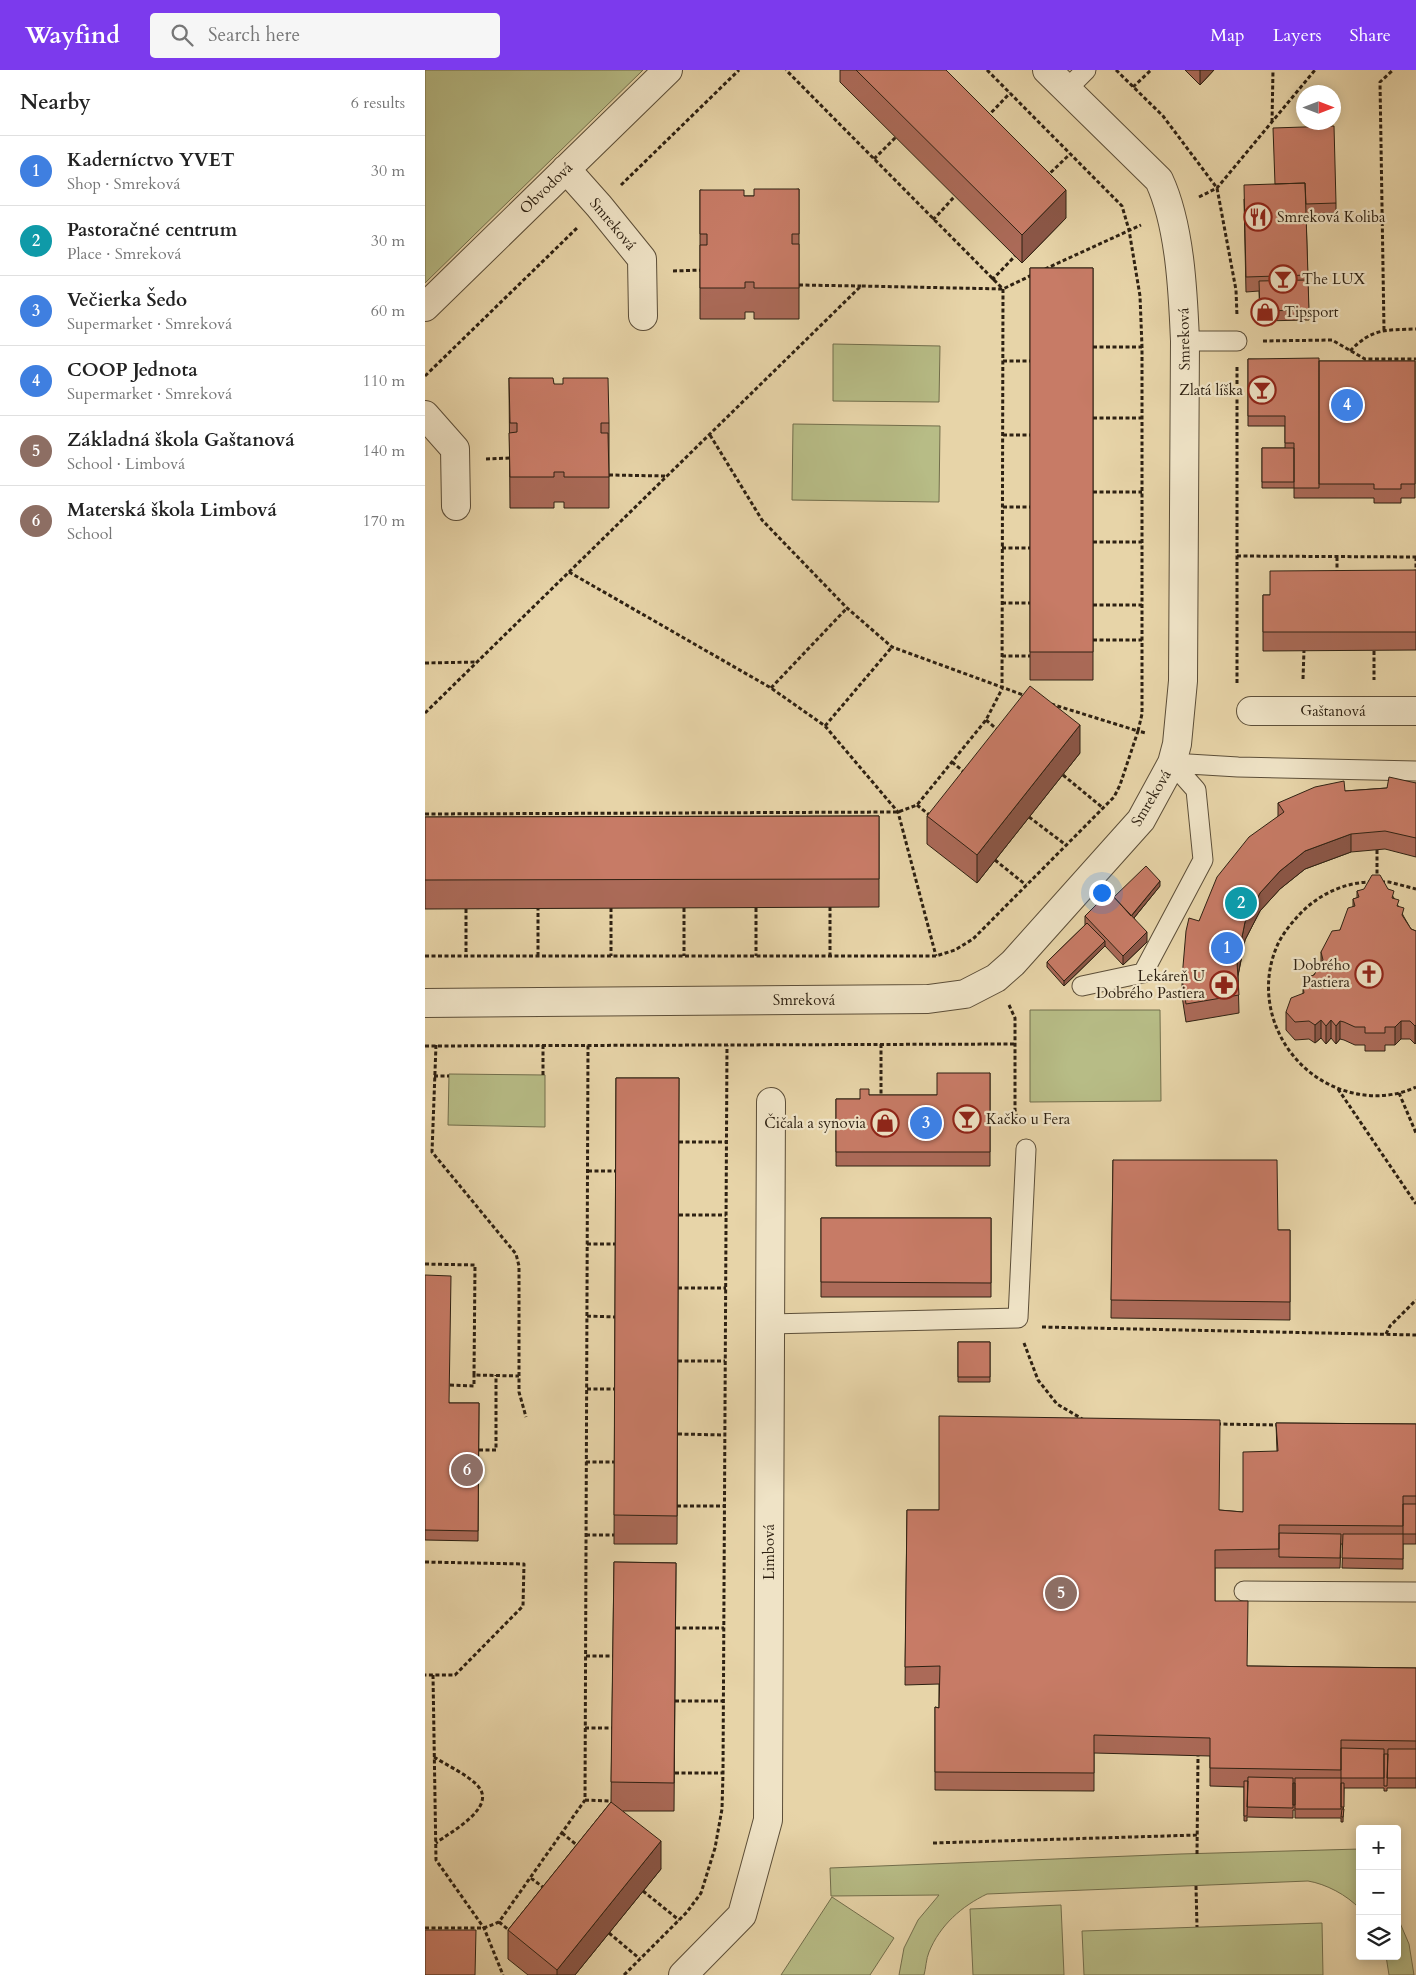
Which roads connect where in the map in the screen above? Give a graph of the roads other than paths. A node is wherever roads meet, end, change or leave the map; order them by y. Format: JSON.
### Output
{"nodes":[{"id":1,"x":668,"y":70,"type":"edge"},
{"id":2,"x":1047,"y":70,"type":"edge"},
{"id":3,"x":1085,"y":70,"type":"edge"},
{"id":4,"x":1066,"y":90,"type":"junction"},
{"id":5,"x":565,"y":169,"type":"junction"},
{"id":6,"x":425,"y":308,"type":"edge"},
{"id":7,"x":643,"y":316,"type":"dead end"},
{"id":8,"x":1185,"y":341,"type":"junction"},
{"id":9,"x":1237,"y":341,"type":"road end"},
{"id":10,"x":425,"y":415,"type":"edge"},
{"id":11,"x":456,"y":506,"type":"dead end"},
{"id":12,"x":1244,"y":701,"type":"road end"},
{"id":13,"x":1416,"y":711,"type":"edge"},
{"id":14,"x":1175,"y":753,"type":"junction"},
{"id":15,"x":1416,"y":771,"type":"edge"},
{"id":16,"x":1082,"y":986,"type":"dead end"},
{"id":17,"x":425,"y":1003,"type":"edge"},
{"id":18,"x":771,"y":1102,"type":"dead end"},
{"id":19,"x":1026,"y":1149,"type":"road end"},
{"id":20,"x":770,"y":1324,"type":"junction"},
{"id":21,"x":1244,"y":1591,"type":"dead end"},
{"id":22,"x":1416,"y":1592,"type":"edge"},
{"id":23,"x":683,"y":1975,"type":"edge"}],
"edges":[{"from":1,"to":5,"type":"street","name":"Obvodová"},
{"from":2,"to":4,"type":"street","name":"Smreková"},
{"from":3,"to":4,"type":"lane"},
{"from":4,"to":8,"type":"street","name":"Smreková"},
{"from":5,"to":6,"type":"street","name":"Obvodová"},
{"from":5,"to":7,"type":"street","name":"Smreková"},
{"from":8,"to":9,"type":"lane"},
{"from":8,"to":14,"type":"street","name":"Smreková"},
{"from":10,"to":11,"type":"street"},
{"from":12,"to":13,"type":"street","name":"Gaštanová"},
{"from":14,"to":15,"type":"lane"},
{"from":14,"to":16,"type":"lane"},
{"from":14,"to":17,"type":"street","name":"Smreková"},
{"from":18,"to":20,"type":"street","name":"Limbová"},
{"from":19,"to":20,"type":"lane"},
{"from":20,"to":23,"type":"street","name":"Limbová"},
{"from":21,"to":22,"type":"lane"}]}
